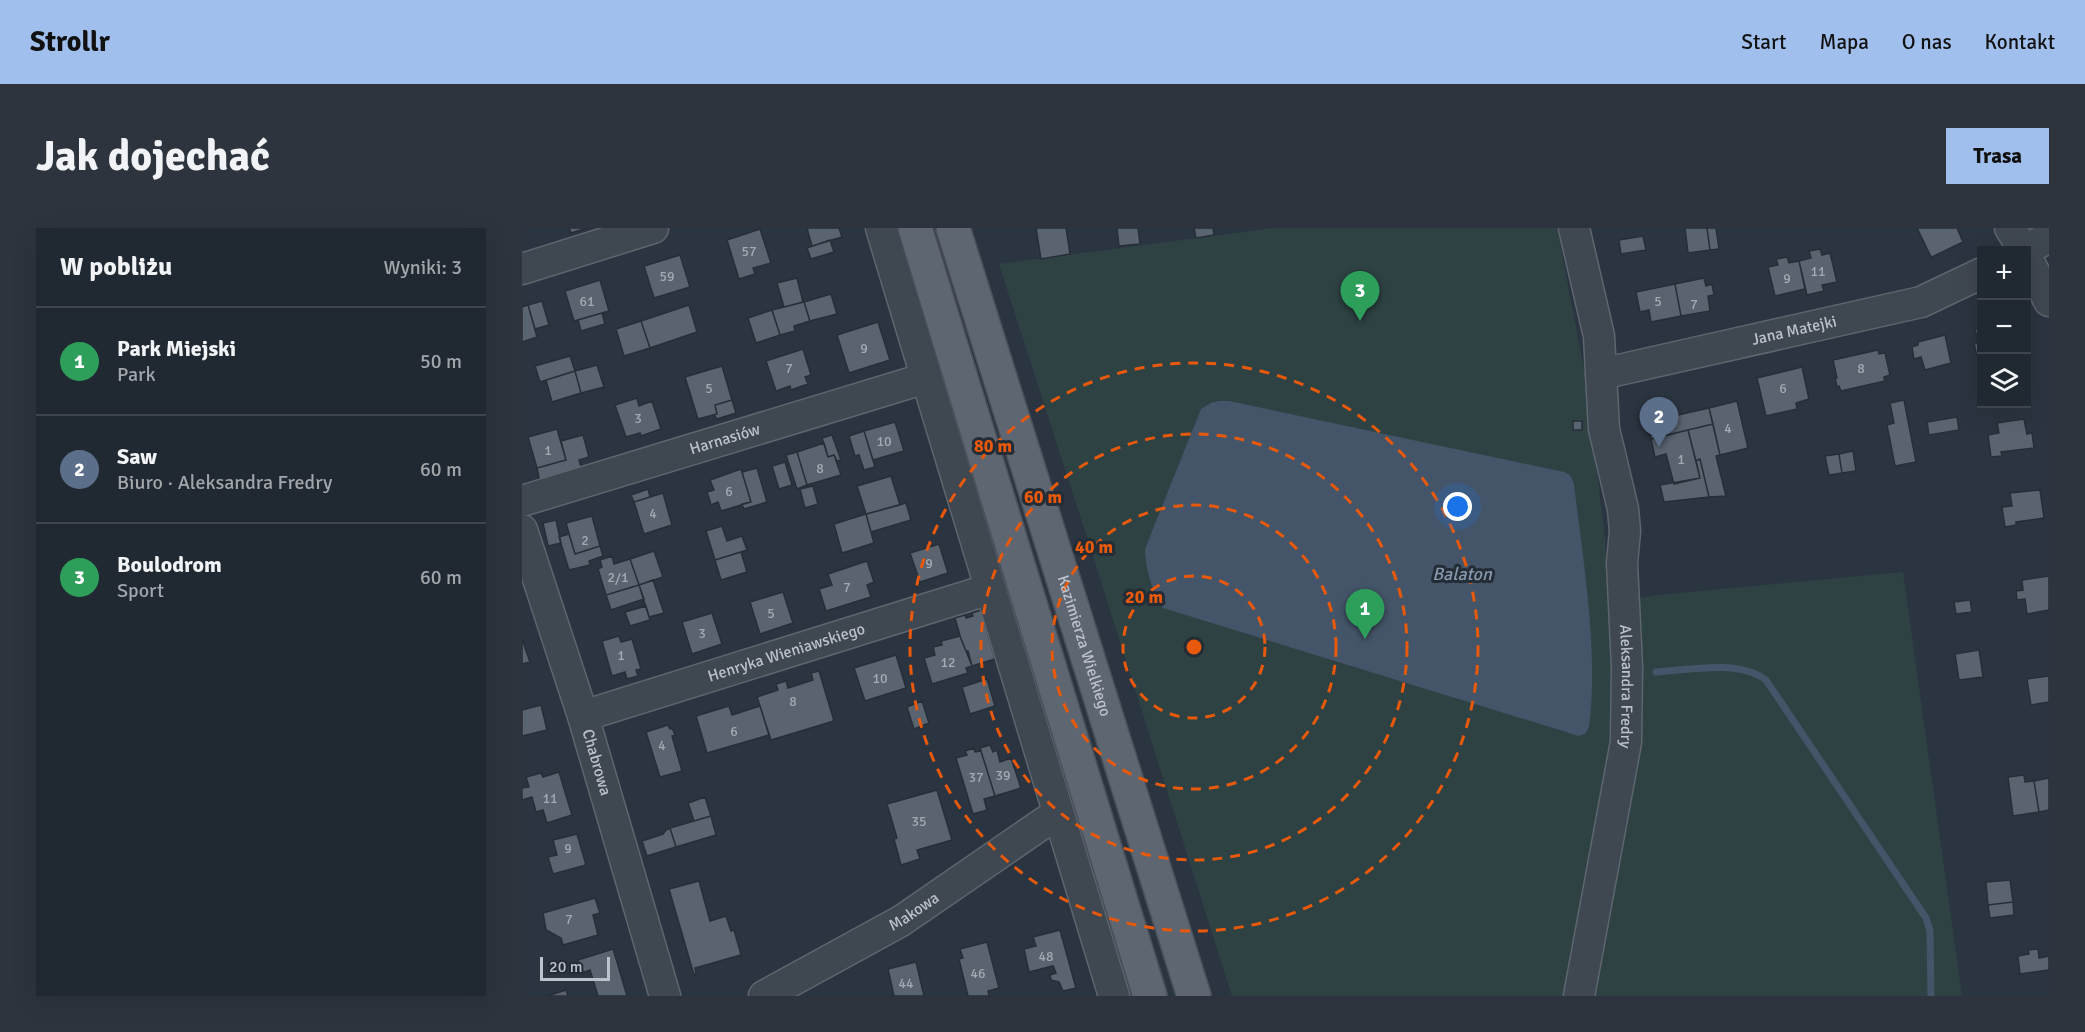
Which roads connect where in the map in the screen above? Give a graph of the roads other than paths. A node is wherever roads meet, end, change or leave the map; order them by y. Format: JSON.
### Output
{"nodes":[{"id":1,"x":652,"y":228,"type":"edge"},
{"id":2,"x":881,"y":228,"type":"edge"},
{"id":3,"x":915,"y":228,"type":"edge"},
{"id":4,"x":953,"y":228,"type":"edge"},
{"id":5,"x":1575,"y":228,"type":"edge"},
{"id":6,"x":2010,"y":228,"type":"edge"},
{"id":7,"x":2049,"y":237,"type":"edge"},
{"id":8,"x":2022,"y":246,"type":"edge"},
{"id":9,"x":2031,"y":247,"type":"edge"},
{"id":10,"x":2031,"y":266,"type":"edge"},
{"id":11,"x":522,"y":269,"type":"edge"},
{"id":12,"x":1977,"y":275,"type":"edge"},
{"id":13,"x":2049,"y":301,"type":"edge"},
{"id":14,"x":1601,"y":374,"type":"junction"},
{"id":15,"x":927,"y":378,"type":"junction"},
{"id":16,"x":522,"y":501,"type":"edge"},
{"id":17,"x":522,"y":530,"type":"edge"},
{"id":18,"x":990,"y":589,"type":"junction"},
{"id":19,"x":583,"y":717,"type":"junction"},
{"id":20,"x":1058,"y":813,"type":"junction"},
{"id":21,"x":1171,"y":924,"type":"junction"},
{"id":22,"x":1132,"y":935,"type":"junction"},
{"id":23,"x":665,"y":996,"type":"edge"},
{"id":24,"x":764,"y":996,"type":"edge"},
{"id":25,"x":1114,"y":996,"type":"edge"},
{"id":26,"x":1150,"y":996,"type":"edge"},
{"id":27,"x":1194,"y":996,"type":"edge"},
{"id":28,"x":1579,"y":996,"type":"edge"}],
"edges":[{"from":1,"to":11,"type":"street"},
{"from":2,"to":15,"type":"street"},
{"from":3,"to":22,"type":"main road"},
{"from":4,"to":21,"type":"main road","name":"Kazimierza Wielkiego"},
{"from":5,"to":14,"type":"street","name":"Aleksandra Fredry"},
{"from":6,"to":8,"type":"street"},
{"from":7,"to":9,"type":"street"},
{"from":10,"to":13,"type":"street"},
{"from":12,"to":14,"type":"street","name":"Jana Matejki"},
{"from":14,"to":28,"type":"street","name":"Aleksandra Fredry"},
{"from":15,"to":16,"type":"street","name":"Harnasiów"},
{"from":15,"to":18,"type":"street"},
{"from":17,"to":19,"type":"street","name":"Chabrowa"},
{"from":18,"to":19,"type":"street","name":"Henryka Wieniawskiego"},
{"from":18,"to":20,"type":"street"},
{"from":19,"to":23,"type":"street","name":"Chabrowa"},
{"from":20,"to":24,"type":"street","name":"Makowa"},
{"from":20,"to":25,"type":"street"},
{"from":21,"to":22,"type":"main road"},
{"from":21,"to":27,"type":"main road","name":"Kazimierza Wielkiego"},
{"from":22,"to":26,"type":"main road"}]}
